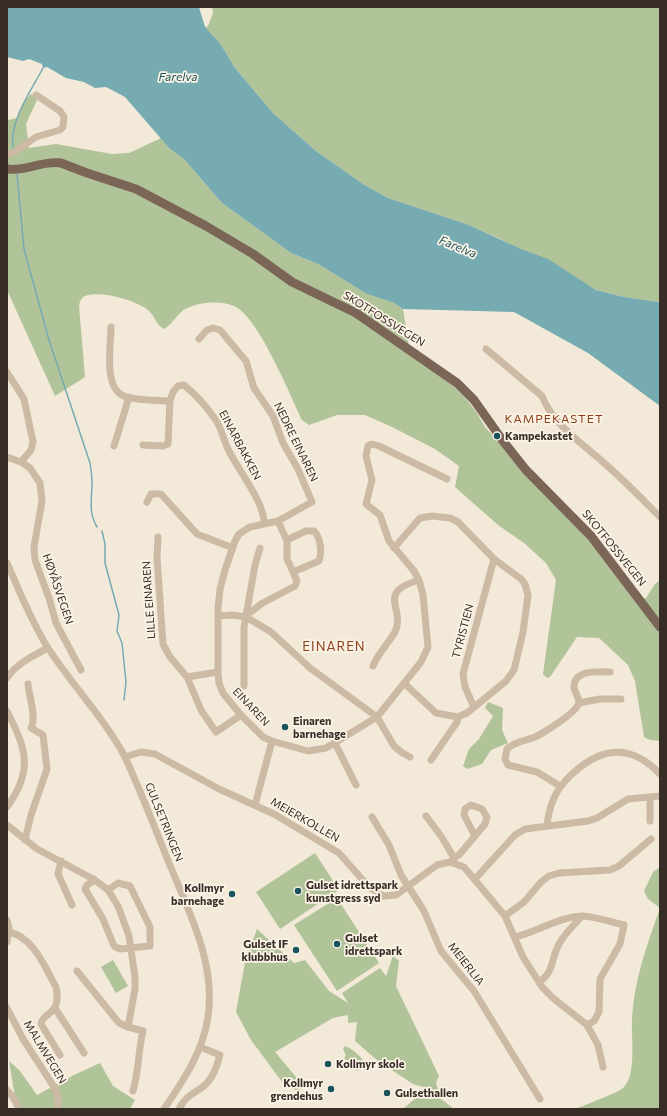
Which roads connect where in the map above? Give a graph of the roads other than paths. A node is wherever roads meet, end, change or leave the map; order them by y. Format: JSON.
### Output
{"nodes":[{"id":1,"x":36,"y":95,"type":"dead end"},
{"id":2,"x":7,"y":154,"type":"edge"},
{"id":3,"x":7,"y":168,"type":"edge"},
{"id":4,"x":111,"y":327,"type":"dead end"},
{"id":5,"x":199,"y":339,"type":"dead end"},
{"id":6,"x":486,"y":349,"type":"dead end"},
{"id":7,"x":7,"y":372,"type":"edge"},
{"id":8,"x":128,"y":397,"type":"junction"},
{"id":9,"x":170,"y":401,"type":"junction"},
{"id":10,"x":143,"y":445,"type":"dead end"},
{"id":11,"x":114,"y":446,"type":"dead end"},
{"id":12,"x":7,"y":457,"type":"edge"},
{"id":13,"x":21,"y":462,"type":"junction"},
{"id":14,"x":447,"y":479,"type":"dead end"},
{"id":15,"x":147,"y":502,"type":"dead end"},
{"id":16,"x":312,"y":502,"type":"joint"},
{"id":17,"x":660,"y":517,"type":"edge"},
{"id":18,"x":278,"y":521,"type":"junction"},
{"id":19,"x":264,"y":523,"type":"junction"},
{"id":20,"x":158,"y":537,"type":"dead end"},
{"id":21,"x":287,"y":540,"type":"junction"},
{"id":22,"x":232,"y":548,"type":"junction"},
{"id":23,"x":260,"y":548,"type":"dead end"},
{"id":24,"x":394,"y":548,"type":"junction"},
{"id":25,"x":494,"y":559,"type":"junction"},
{"id":26,"x":7,"y":563,"type":"edge"},
{"id":27,"x":293,"y":572,"type":"junction"},
{"id":28,"x":419,"y":580,"type":"junction"},
{"id":29,"x":246,"y":614,"type":"junction"},
{"id":30,"x":218,"y":616,"type":"junction"},
{"id":31,"x":660,"y":627,"type":"edge"},
{"id":32,"x":48,"y":648,"type":"junction"},
{"id":33,"x":373,"y":666,"type":"dead end"},
{"id":34,"x":81,"y":670,"type":"dead end"},
{"id":35,"x":218,"y":672,"type":"junction"},
{"id":36,"x":610,"y":672,"type":"dead end"},
{"id":37,"x":187,"y":677,"type":"junction"},
{"id":38,"x":7,"y":678,"type":"edge"},
{"id":39,"x":404,"y":683,"type":"junction"},
{"id":40,"x":28,"y":684,"type":"dead end"},
{"id":41,"x":244,"y":686,"type":"dead end"},
{"id":42,"x":621,"y":699,"type":"dead end"},
{"id":43,"x":579,"y":703,"type":"junction"},
{"id":44,"x":474,"y":707,"type":"junction"},
{"id":45,"x":7,"y":711,"type":"edge"},
{"id":46,"x":240,"y":715,"type":"junction"},
{"id":47,"x":377,"y":717,"type":"junction"},
{"id":48,"x":458,"y":718,"type":"junction"},
{"id":49,"x":32,"y":728,"type":"junction"},
{"id":50,"x":18,"y":734,"type":"junction"},
{"id":51,"x":272,"y":742,"type":"junction"},
{"id":52,"x":335,"y":743,"type":"junction"},
{"id":53,"x":125,"y":757,"type":"junction"},
{"id":54,"x":410,"y":757,"type":"dead end"},
{"id":55,"x":431,"y":760,"type":"dead end"},
{"id":56,"x":660,"y":774,"type":"edge"},
{"id":57,"x":356,"y":785,"type":"dead end"},
{"id":58,"x":560,"y":786,"type":"junction"},
{"id":59,"x":660,"y":796,"type":"edge"},
{"id":60,"x":650,"y":797,"type":"junction"},
{"id":61,"x":255,"y":805,"type":"junction"},
{"id":62,"x":7,"y":807,"type":"edge"},
{"id":63,"x":426,"y":816,"type":"dead end"},
{"id":64,"x":372,"y":818,"type":"dead end"},
{"id":65,"x":650,"y":821,"type":"dead end"},
{"id":66,"x":7,"y":825,"type":"edge"},
{"id":67,"x":547,"y":825,"type":"junction"},
{"id":68,"x":475,"y":836,"type":"dead end"},
{"id":69,"x":651,"y":839,"type":"dead end"},
{"id":70,"x":25,"y":840,"type":"junction"},
{"id":71,"x":61,"y":861,"type":"junction"},
{"id":72,"x":454,"y":861,"type":"junction"},
{"id":73,"x":475,"y":879,"type":"junction"},
{"id":74,"x":95,"y":880,"type":"junction"},
{"id":75,"x":409,"y":886,"type":"junction"},
{"id":76,"x":108,"y":890,"type":"junction"},
{"id":77,"x":72,"y":905,"type":"dead end"},
{"id":78,"x":505,"y":916,"type":"junction"},
{"id":79,"x":582,"y":916,"type":"junction"},
{"id":80,"x":7,"y":920,"type":"edge"},
{"id":81,"x":8,"y":932,"type":"junction"},
{"id":82,"x":515,"y":937,"type":"junction"},
{"id":83,"x":7,"y":942,"type":"edge"},
{"id":84,"x":132,"y":948,"type":"junction"},
{"id":85,"x":78,"y":971,"type":"dead end"},
{"id":86,"x":539,"y":982,"type":"junction"},
{"id":87,"x":7,"y":1008,"type":"edge"},
{"id":88,"x":55,"y":1008,"type":"junction"},
{"id":89,"x":587,"y":1025,"type":"junction"},
{"id":90,"x":128,"y":1027,"type":"junction"},
{"id":91,"x":200,"y":1047,"type":"junction"},
{"id":92,"x":84,"y":1053,"type":"dead end"},
{"id":93,"x":60,"y":1056,"type":"dead end"},
{"id":94,"x":603,"y":1067,"type":"dead end"},
{"id":95,"x":7,"y":1090,"type":"edge"},
{"id":96,"x":133,"y":1091,"type":"dead end"},
{"id":97,"x":540,"y":1099,"type":"dead end"},
{"id":98,"x":19,"y":1109,"type":"edge"},
{"id":99,"x":58,"y":1109,"type":"edge"},
{"id":100,"x":164,"y":1109,"type":"edge"},
{"id":101,"x":179,"y":1109,"type":"edge"}],
"edges":[{"from":1,"to":2,"type":"street"},
{"from":3,"to":31,"type":"main road","name":"SKOTFOSSVEGEN"},
{"from":4,"to":8,"type":"street"},
{"from":5,"to":16,"type":"street","name":"NEDRE EINAREN"},
{"from":6,"to":17,"type":"street"},
{"from":7,"to":13,"type":"street"},
{"from":8,"to":9,"type":"street"},
{"from":8,"to":11,"type":"street"},
{"from":9,"to":10,"type":"street"},
{"from":9,"to":19,"type":"street","name":"EINARBAKKEN"},
{"from":12,"to":13,"type":"street","name":"HØYÅSVEGEN"},
{"from":13,"to":34,"type":"street","name":"HØYÅSVEGEN"},
{"from":14,"to":24,"type":"street","name":"EINAREN"},
{"from":15,"to":22,"type":"street"},
{"from":16,"to":18,"type":"street","name":"EINAREN"},
{"from":18,"to":19,"type":"street","name":"EINAREN"},
{"from":18,"to":21,"type":"street"},
{"from":19,"to":22,"type":"street","name":"EINAREN"},
{"from":20,"to":37,"type":"street","name":"LILLE EINAREN"},
{"from":21,"to":27,"type":"street"},
{"from":21,"to":27,"type":"street"},
{"from":22,"to":30,"type":"street","name":"EINAREN"},
{"from":23,"to":29,"type":"street","name":"EINAREN"},
{"from":24,"to":25,"type":"street"},
{"from":24,"to":28,"type":"street","name":"EINAREN"},
{"from":25,"to":44,"type":"street","name":"TYRISTIEN"},
{"from":25,"to":44,"type":"street"},
{"from":26,"to":32,"type":"street","name":"GULSETRINGEN"},
{"from":27,"to":29,"type":"street"},
{"from":28,"to":33,"type":"street"},
{"from":28,"to":39,"type":"street","name":"EINAREN"},
{"from":29,"to":30,"type":"street"},
{"from":29,"to":41,"type":"street","name":"EINAREN"},
{"from":29,"to":47,"type":"street"},
{"from":30,"to":35,"type":"street","name":"EINAREN"},
{"from":32,"to":38,"type":"street"},
{"from":32,"to":53,"type":"street","name":"GULSETRINGEN"},
{"from":35,"to":37,"type":"street"},
{"from":35,"to":46,"type":"street","name":"EINAREN"},
{"from":36,"to":43,"type":"street"},
{"from":37,"to":46,"type":"street","name":"LILLE EINAREN"},
{"from":39,"to":47,"type":"street","name":"EINAREN"},
{"from":39,"to":48,"type":"street"},
{"from":40,"to":49,"type":"street"},
{"from":42,"to":43,"type":"street"},
{"from":43,"to":58,"type":"street"},
{"from":44,"to":48,"type":"street"},
{"from":45,"to":50,"type":"street"},
{"from":46,"to":51,"type":"street","name":"EINAREN"},
{"from":47,"to":52,"type":"street","name":"EINAREN"},
{"from":47,"to":54,"type":"street"},
{"from":48,"to":55,"type":"street"},
{"from":49,"to":50,"type":"street"},
{"from":49,"to":70,"type":"street"},
{"from":50,"to":62,"type":"street"},
{"from":51,"to":52,"type":"street","name":"EINAREN"},
{"from":51,"to":61,"type":"street"},
{"from":52,"to":57,"type":"street"},
{"from":53,"to":61,"type":"street","name":"MEIERKOLLEN"},
{"from":53,"to":91,"type":"street","name":"GULSETRINGEN"},
{"from":56,"to":58,"type":"street"},
{"from":58,"to":67,"type":"street"},
{"from":59,"to":60,"type":"street"},
{"from":60,"to":65,"type":"street"},
{"from":60,"to":67,"type":"street"},
{"from":61,"to":75,"type":"street","name":"MEIERKOLLEN"},
{"from":63,"to":72,"type":"street"},
{"from":64,"to":75,"type":"street","name":"MEIERLIA"},
{"from":66,"to":70,"type":"street"},
{"from":67,"to":73,"type":"street"},
{"from":68,"to":72,"type":"street"},
{"from":69,"to":78,"type":"street"},
{"from":70,"to":71,"type":"street"},
{"from":71,"to":74,"type":"street"},
{"from":71,"to":77,"type":"street"},
{"from":72,"to":73,"type":"street"},
{"from":72,"to":75,"type":"street","name":"MEIERKOLLEN"},
{"from":73,"to":78,"type":"street"},
{"from":74,"to":76,"type":"street"},
{"from":74,"to":84,"type":"street"},
{"from":75,"to":97,"type":"street","name":"MEIERLIA"},
{"from":76,"to":84,"type":"street"},
{"from":76,"to":84,"type":"street"},
{"from":78,"to":82,"type":"street"},
{"from":79,"to":82,"type":"street"},
{"from":79,"to":86,"type":"street"},
{"from":79,"to":89,"type":"street"},
{"from":80,"to":81,"type":"street"},
{"from":81,"to":83,"type":"street"},
{"from":81,"to":88,"type":"street"},
{"from":82,"to":86,"type":"street"},
{"from":84,"to":90,"type":"street"},
{"from":85,"to":90,"type":"street"},
{"from":86,"to":89,"type":"street"},
{"from":87,"to":99,"type":"street","name":"MALMVEGEN"},
{"from":88,"to":92,"type":"street"},
{"from":88,"to":93,"type":"street"},
{"from":89,"to":94,"type":"street"},
{"from":90,"to":96,"type":"street"},
{"from":91,"to":100,"type":"street","name":"GULSETRINGEN"},
{"from":91,"to":101,"type":"street"},
{"from":95,"to":98,"type":"street"}]}
